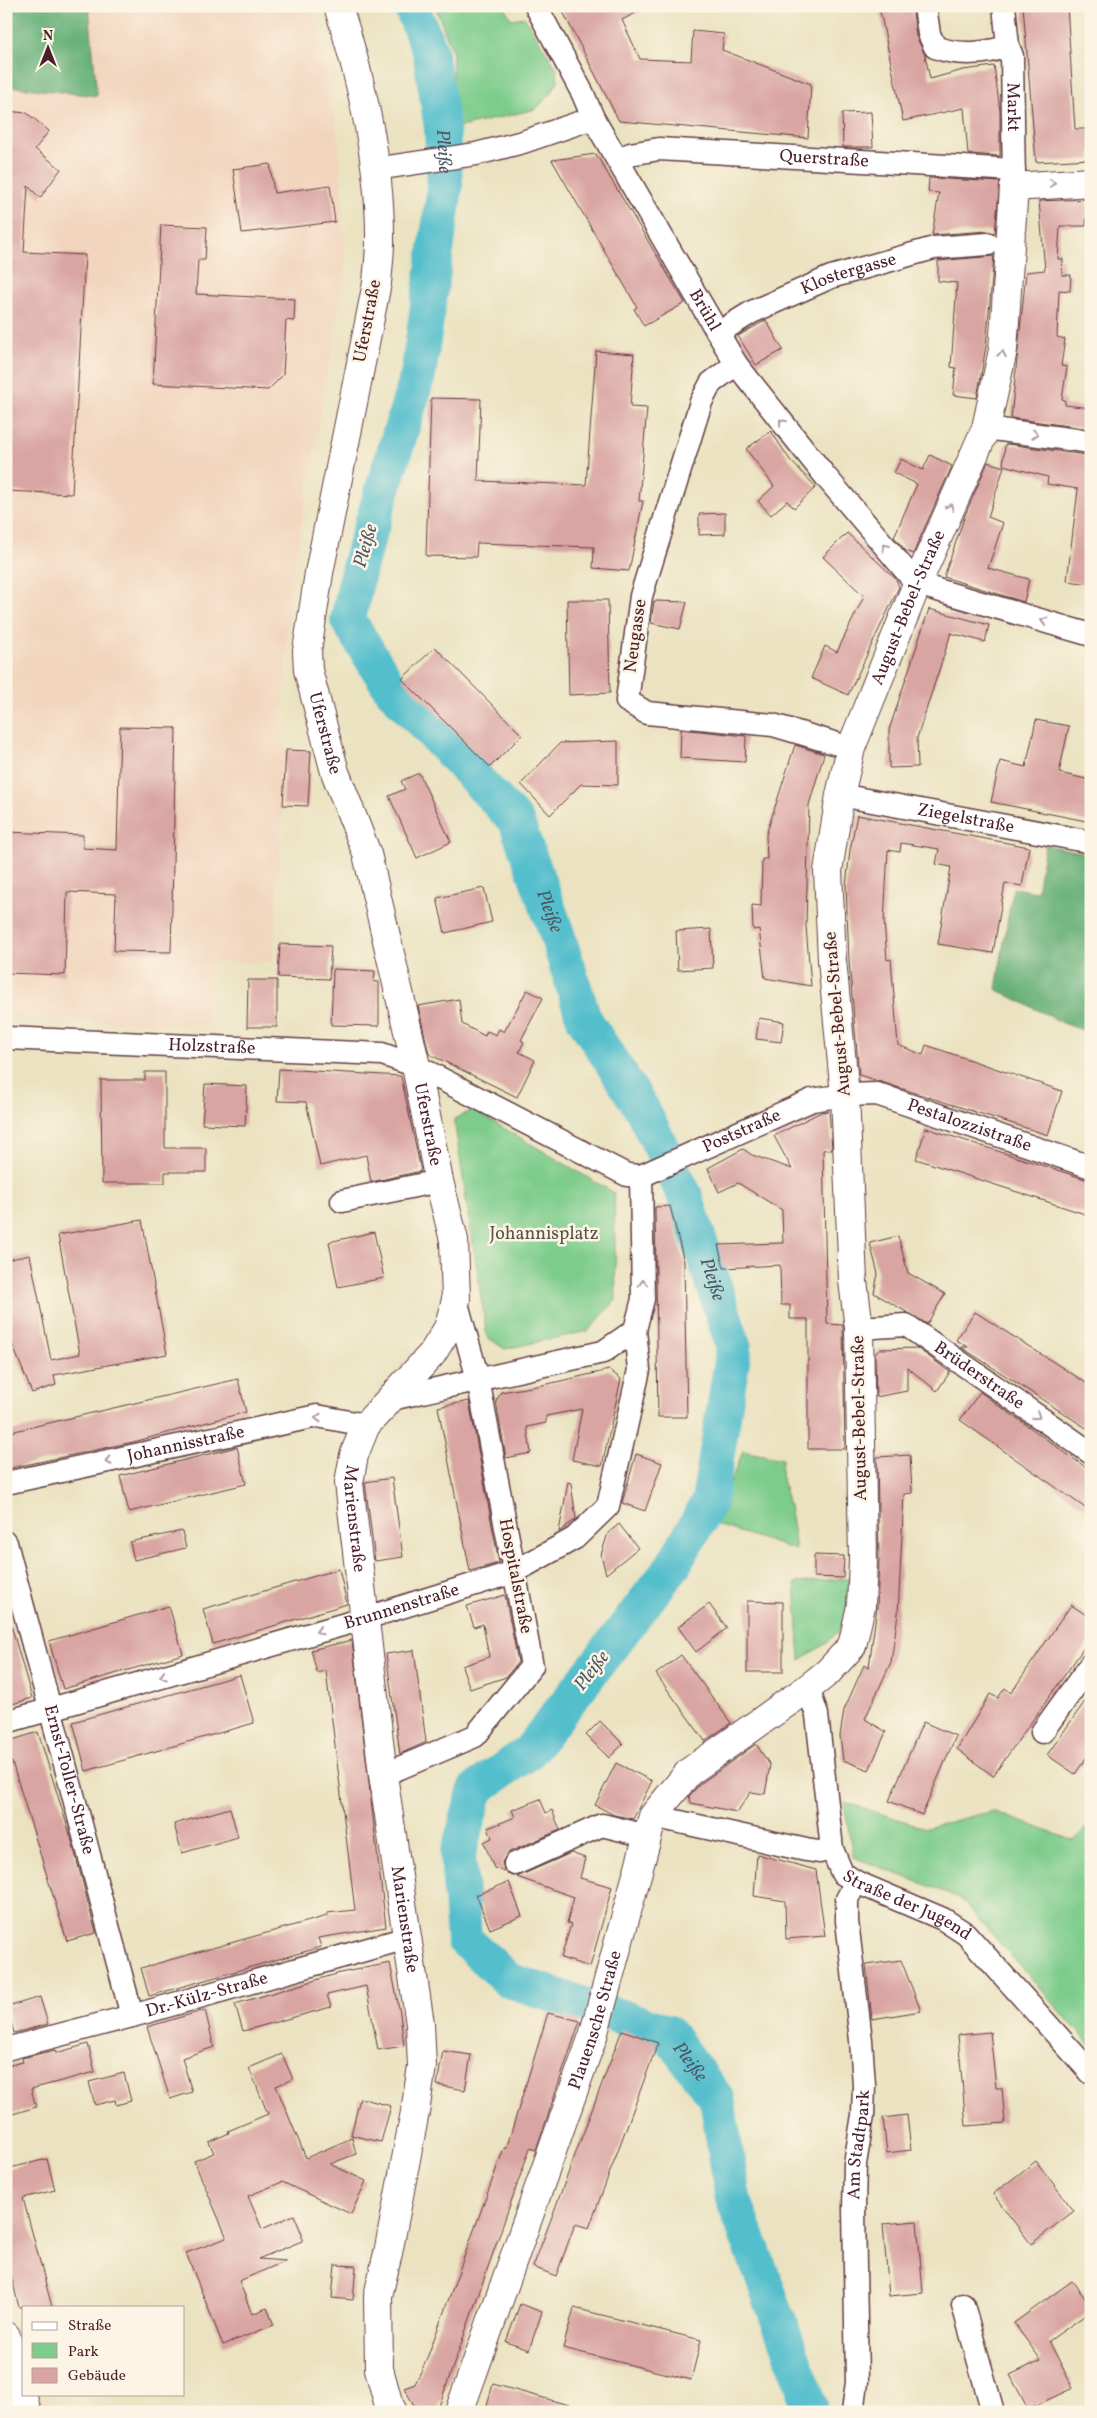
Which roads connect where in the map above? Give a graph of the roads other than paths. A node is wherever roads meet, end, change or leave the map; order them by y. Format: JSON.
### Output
{"nodes":[{"id":1,"x":338,"y":6,"type":"edge"},
{"id":2,"x":536,"y":6,"type":"edge"},
{"id":3,"x":925,"y":6,"type":"edge"},
{"id":4,"x":1004,"y":6,"type":"edge"},
{"id":5,"x":1008,"y":46,"type":"junction"},
{"id":6,"x":593,"y":118,"type":"junction"},
{"id":7,"x":619,"y":161,"type":"junction"},
{"id":8,"x":375,"y":169,"type":"junction"},
{"id":9,"x":1014,"y":179,"type":"junction"},
{"id":10,"x":1091,"y":182,"type":"edge"},
{"id":11,"x":988,"y":244,"type":"dead end"},
{"id":12,"x":718,"y":333,"type":"junction"},
{"id":13,"x":736,"y":364,"type":"junction"},
{"id":14,"x":986,"y":428,"type":"junction"},
{"id":15,"x":1091,"y":442,"type":"edge"},
{"id":16,"x":917,"y":584,"type":"junction"},
{"id":17,"x":1091,"y":635,"type":"edge"},
{"id":18,"x":850,"y":748,"type":"junction"},
{"id":19,"x":840,"y":795,"type":"junction"},
{"id":20,"x":1091,"y":842,"type":"edge"},
{"id":21,"x":6,"y":1038,"type":"edge"},
{"id":22,"x":416,"y":1066,"type":"junction"},
{"id":23,"x":845,"y":1095,"type":"junction"},
{"id":24,"x":1091,"y":1166,"type":"edge"},
{"id":25,"x":646,"y":1174,"type":"junction"},
{"id":26,"x":439,"y":1180,"type":"junction"},
{"id":27,"x":342,"y":1201,"type":"dead end"},
{"id":28,"x":456,"y":1300,"type":"junction"},
{"id":29,"x":859,"y":1328,"type":"junction"},
{"id":30,"x":635,"y":1330,"type":"junction"},
{"id":31,"x":478,"y":1379,"type":"junction"},
{"id":32,"x":391,"y":1399,"type":"junction"},
{"id":33,"x":366,"y":1425,"type":"junction"},
{"id":34,"x":1091,"y":1453,"type":"edge"},
{"id":35,"x":6,"y":1483,"type":"edge"},
{"id":36,"x":6,"y":1543,"type":"edge"},
{"id":37,"x":514,"y":1572,"type":"junction"},
{"id":38,"x":366,"y":1618,"type":"junction"},
{"id":39,"x":1091,"y":1664,"type":"edge"},
{"id":40,"x":808,"y":1688,"type":"junction"},
{"id":41,"x":50,"y":1708,"type":"junction"},
{"id":42,"x":6,"y":1722,"type":"edge"},
{"id":43,"x":1042,"y":1732,"type":"dead end"},
{"id":44,"x":383,"y":1775,"type":"junction"},
{"id":45,"x":650,"y":1826,"type":"junction"},
{"id":46,"x":832,"y":1849,"type":"junction"},
{"id":47,"x":516,"y":1864,"type":"dead end"},
{"id":48,"x":856,"y":1882,"type":"junction"},
{"id":49,"x":407,"y":1938,"type":"junction"},
{"id":50,"x":132,"y":2016,"type":"junction"},
{"id":51,"x":6,"y":2049,"type":"edge"},
{"id":52,"x":1091,"y":2073,"type":"edge"},
{"id":53,"x":963,"y":2305,"type":"dead end"},
{"id":54,"x":6,"y":2336,"type":"edge"},
{"id":55,"x":22,"y":2394,"type":"edge"},
{"id":56,"x":23,"y":2396,"type":"edge"},
{"id":57,"x":27,"y":2412,"type":"edge"},
{"id":58,"x":393,"y":2412,"type":"edge"},
{"id":59,"x":459,"y":2412,"type":"edge"},
{"id":60,"x":852,"y":2412,"type":"edge"},
{"id":61,"x":993,"y":2412,"type":"edge"}],
"edges":[{"from":1,"to":8,"type":"street","name":"Uferstraße"},
{"from":2,"to":6,"type":"street","name":"Brühl"},
{"from":3,"to":5,"type":"street"},
{"from":4,"to":5,"type":"street","name":"Markt"},
{"from":5,"to":9,"type":"street","name":"Markt"},
{"from":6,"to":7,"type":"street","name":"Brühl"},
{"from":6,"to":8,"type":"street"},
{"from":7,"to":9,"type":"street","name":"Querstraße"},
{"from":7,"to":12,"type":"street","name":"Brühl"},
{"from":8,"to":22,"type":"street","name":"Uferstraße"},
{"from":9,"to":10,"type":"street","one_way":true},
{"from":14,"to":9,"type":"street","name":"August-Bebel-Straße","one_way":true},
{"from":11,"to":12,"type":"street","name":"Klostergasse"},
{"from":12,"to":13,"type":"street","name":"Brühl"},
{"from":16,"to":13,"type":"street","name":"Brühl","one_way":true},
{"from":13,"to":18,"type":"street","name":"Neugasse"},
{"from":14,"to":15,"type":"street","one_way":true},
{"from":16,"to":14,"type":"street","name":"August-Bebel-Straße","one_way":true},
{"from":17,"to":16,"type":"street","one_way":true},
{"from":16,"to":18,"type":"street","name":"August-Bebel-Straße"},
{"from":18,"to":19,"type":"street","name":"August-Bebel-Straße"},
{"from":19,"to":20,"type":"street","name":"Ziegelstraße"},
{"from":19,"to":23,"type":"street","name":"August-Bebel-Straße"},
{"from":21,"to":22,"type":"street","name":"Holzstraße"},
{"from":22,"to":25,"type":"street"},
{"from":22,"to":26,"type":"street","name":"Uferstraße"},
{"from":23,"to":24,"type":"street","name":"Pestalozzistraße"},
{"from":23,"to":25,"type":"street","name":"Poststraße"},
{"from":23,"to":29,"type":"street","name":"August-Bebel-Straße"},
{"from":30,"to":25,"type":"street","one_way":true},
{"from":26,"to":27,"type":"street"},
{"from":26,"to":28,"type":"street","name":"Uferstraße"},
{"from":28,"to":31,"type":"street","name":"Hospitalstraße"},
{"from":28,"to":32,"type":"street","name":"Uferstraße"},
{"from":29,"to":34,"type":"street","name":"Brüderstraße","one_way":true},
{"from":29,"to":40,"type":"street","name":"August-Bebel-Straße"},
{"from":30,"to":31,"type":"street"},
{"from":30,"to":37,"type":"street","name":"Brunnenstraße"},
{"from":31,"to":32,"type":"street"},
{"from":31,"to":37,"type":"street","name":"Hospitalstraße"},
{"from":32,"to":33,"type":"street","name":"Uferstraße"},
{"from":33,"to":35,"type":"street","name":"Johannisstraße","one_way":true},
{"from":33,"to":38,"type":"street","name":"Marienstraße"},
{"from":36,"to":41,"type":"street","name":"Ernst-Toller-Straße"},
{"from":37,"to":38,"type":"street","name":"Brunnenstraße"},
{"from":37,"to":44,"type":"street","name":"Hospitalstraße"},
{"from":38,"to":41,"type":"street","name":"Brunnenstraße","one_way":true},
{"from":38,"to":44,"type":"street","name":"Marienstraße"},
{"from":39,"to":43,"type":"street"},
{"from":40,"to":45,"type":"street","name":"Plauensche Straße"},
{"from":40,"to":46,"type":"street"},
{"from":41,"to":42,"type":"street","name":"Brunnenstraße"},
{"from":41,"to":50,"type":"street","name":"Ernst-Toller-Straße"},
{"from":44,"to":49,"type":"street","name":"Marienstraße"},
{"from":45,"to":46,"type":"street","name":"Straße der Jugend"},
{"from":45,"to":47,"type":"street","name":"Straße der Jugend"},
{"from":45,"to":59,"type":"street","name":"Plauensche Straße"},
{"from":46,"to":48,"type":"street","name":"Straße der Jugend"},
{"from":48,"to":52,"type":"street","name":"Straße der Jugend"},
{"from":48,"to":60,"type":"street","name":"Am Stadtpark"},
{"from":49,"to":50,"type":"street","name":"Dr.-Külz-Straße"},
{"from":49,"to":58,"type":"street","name":"Marienstraße"},
{"from":50,"to":51,"type":"street","name":"Dr.-Külz-Straße"},
{"from":53,"to":61,"type":"street"},
{"from":54,"to":55,"type":"street"},
{"from":56,"to":57,"type":"street"}]}
